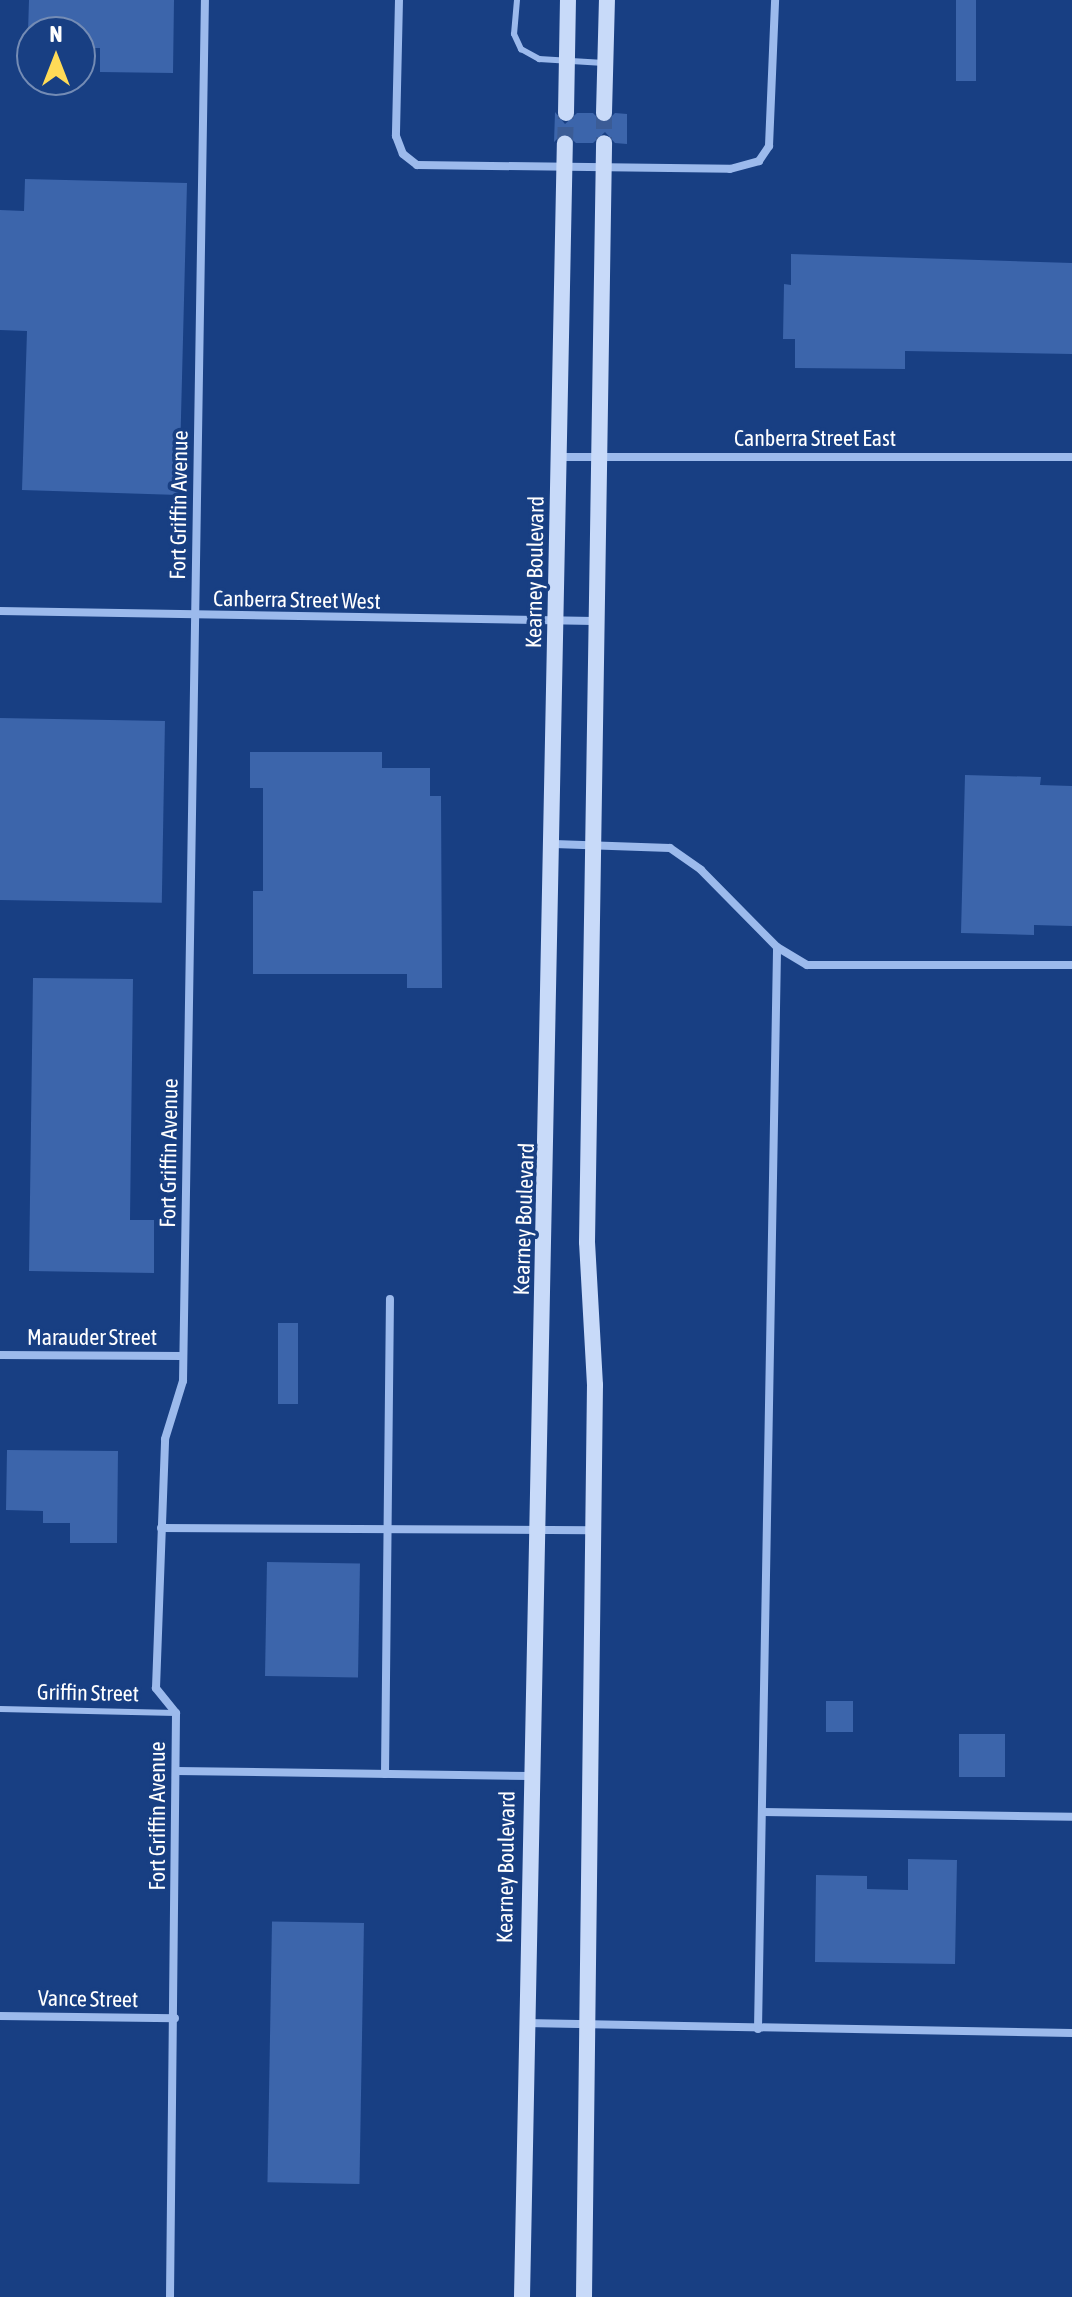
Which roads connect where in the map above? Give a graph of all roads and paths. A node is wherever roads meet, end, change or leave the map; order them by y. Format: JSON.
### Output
{"nodes":[{"id":1,"x":205,"y":0,"type":"edge"},
{"id":2,"x":399,"y":0,"type":"edge"},
{"id":3,"x":517,"y":0,"type":"edge"},
{"id":4,"x":568,"y":0,"type":"edge"},
{"id":5,"x":607,"y":0,"type":"edge"},
{"id":6,"x":775,"y":0,"type":"edge"},
{"id":7,"x":566,"y":62,"type":"junction"},
{"id":8,"x":605,"y":63,"type":"junction"},
{"id":9,"x":566,"y":113,"type":"tunnel mouth"},
{"id":10,"x":604,"y":113,"type":"tunnel mouth"},
{"id":11,"x":565,"y":143,"type":"tunnel mouth"},
{"id":12,"x":604,"y":143,"type":"tunnel mouth"},
{"id":13,"x":565,"y":167,"type":"junction"},
{"id":14,"x":603,"y":167,"type":"junction"},
{"id":15,"x":559,"y":457,"type":"junction"},
{"id":16,"x":597,"y":457,"type":"junction"},
{"id":17,"x":1072,"y":457,"type":"edge"},
{"id":18,"x":0,"y":611,"type":"edge"},
{"id":19,"x":195,"y":616,"type":"junction"},
{"id":20,"x":555,"y":621,"type":"junction"},
{"id":21,"x":594,"y":621,"type":"junction"},
{"id":22,"x":554,"y":844,"type":"junction"},
{"id":23,"x":593,"y":845,"type":"junction"},
{"id":24,"x":777,"y":947,"type":"junction"},
{"id":25,"x":1072,"y":965,"type":"edge"},
{"id":26,"x":390,"y":1299,"type":"dead end"},
{"id":27,"x":0,"y":1355,"type":"edge"},
{"id":28,"x":183,"y":1356,"type":"junction"},
{"id":29,"x":161,"y":1528,"type":"junction"},
{"id":30,"x":388,"y":1529,"type":"junction"},
{"id":31,"x":535,"y":1530,"type":"junction"},
{"id":32,"x":591,"y":1530,"type":"junction"},
{"id":33,"x":0,"y":1709,"type":"edge"},
{"id":34,"x":176,"y":1713,"type":"junction"},
{"id":35,"x":176,"y":1771,"type":"junction"},
{"id":36,"x":385,"y":1774,"type":"junction"},
{"id":37,"x":530,"y":1776,"type":"junction"},
{"id":38,"x":763,"y":1812,"type":"junction"},
{"id":39,"x":1072,"y":1817,"type":"edge"},
{"id":40,"x":0,"y":2016,"type":"edge"},
{"id":41,"x":175,"y":2018,"type":"junction"},
{"id":42,"x":525,"y":2023,"type":"junction"},
{"id":43,"x":588,"y":2024,"type":"junction"},
{"id":44,"x":758,"y":2029,"type":"junction"},
{"id":45,"x":1072,"y":2033,"type":"edge"},
{"id":46,"x":170,"y":2297,"type":"edge"},
{"id":47,"x":522,"y":2297,"type":"edge"},
{"id":48,"x":584,"y":2297,"type":"edge"}],
"edges":[{"from":1,"to":19,"type":"street","name":"Fort Griffin Avenue"},
{"from":2,"to":13,"type":"street"},
{"from":3,"to":7,"type":"lane"},
{"from":4,"to":7,"type":"street"},
{"from":5,"to":8,"type":"street"},
{"from":6,"to":14,"type":"street"},
{"from":7,"to":8,"type":"lane"},
{"from":7,"to":9,"type":"street"},
{"from":8,"to":10,"type":"street"},
{"from":11,"to":13,"type":"street","name":"Kearney Boulevard"},
{"from":12,"to":14,"type":"street"},
{"from":13,"to":14,"type":"street"},
{"from":13,"to":15,"type":"street","name":"Kearney Boulevard"},
{"from":14,"to":16,"type":"street"},
{"from":15,"to":16,"type":"street","name":"Canberra Street East"},
{"from":15,"to":20,"type":"street","name":"Kearney Boulevard"},
{"from":16,"to":17,"type":"street","name":"Canberra Street East"},
{"from":16,"to":21,"type":"street"},
{"from":18,"to":19,"type":"street","name":"Canberra Street West"},
{"from":19,"to":20,"type":"street","name":"Canberra Street West"},
{"from":19,"to":28,"type":"street","name":"Fort Griffin Avenue"},
{"from":20,"to":21,"type":"street","name":"Canberra Street West"},
{"from":20,"to":22,"type":"street","name":"Kearney Boulevard"},
{"from":21,"to":23,"type":"street"},
{"from":22,"to":23,"type":"street"},
{"from":22,"to":31,"type":"street","name":"Kearney Boulevard"},
{"from":23,"to":24,"type":"street"},
{"from":23,"to":32,"type":"street"},
{"from":24,"to":25,"type":"street"},
{"from":24,"to":38,"type":"street"},
{"from":26,"to":30,"type":"street"},
{"from":27,"to":28,"type":"street","name":"Marauder Street"},
{"from":28,"to":29,"type":"street","name":"Fort Griffin Avenue"},
{"from":29,"to":30,"type":"street"},
{"from":29,"to":34,"type":"street","name":"Fort Griffin Avenue"},
{"from":30,"to":31,"type":"street"},
{"from":30,"to":36,"type":"street"},
{"from":31,"to":32,"type":"street"},
{"from":31,"to":37,"type":"street","name":"Kearney Boulevard"},
{"from":32,"to":43,"type":"street"},
{"from":33,"to":34,"type":"lane","name":"Griffin Street"},
{"from":34,"to":35,"type":"street","name":"Fort Griffin Avenue"},
{"from":35,"to":36,"type":"street"},
{"from":35,"to":41,"type":"street","name":"Fort Griffin Avenue"},
{"from":36,"to":37,"type":"street"},
{"from":37,"to":42,"type":"street","name":"Kearney Boulevard"},
{"from":38,"to":39,"type":"street"},
{"from":38,"to":44,"type":"street"},
{"from":40,"to":41,"type":"street","name":"Vance Street"},
{"from":41,"to":46,"type":"street","name":"Fort Griffin Avenue"},
{"from":42,"to":43,"type":"street"},
{"from":42,"to":47,"type":"street","name":"Kearney Boulevard"},
{"from":43,"to":44,"type":"street"},
{"from":43,"to":48,"type":"street"},
{"from":44,"to":45,"type":"street"}]}
